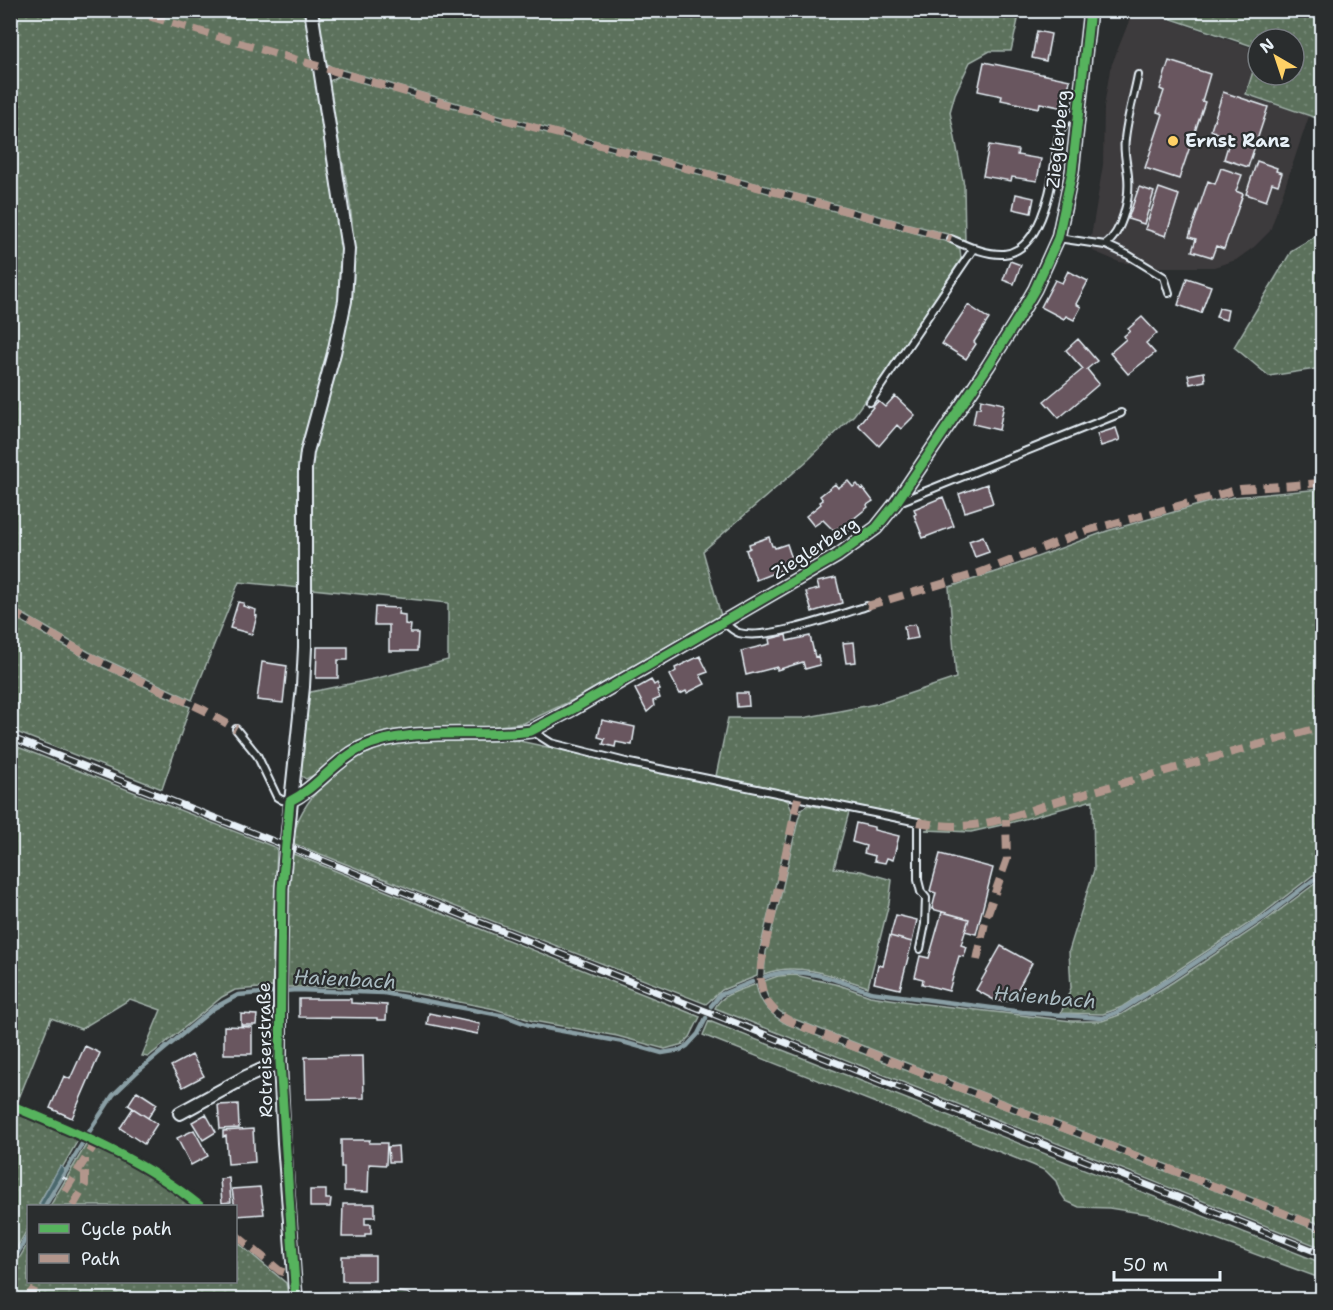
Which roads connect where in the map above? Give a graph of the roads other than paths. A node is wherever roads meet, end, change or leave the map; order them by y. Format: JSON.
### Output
{"nodes":[{"id":1,"x":311,"y":10,"type":"edge"},
{"id":2,"x":1090,"y":10,"type":"edge"},
{"id":3,"x":1138,"y":75,"type":"dead end"},
{"id":4,"x":1078,"y":111,"type":"junction"},
{"id":5,"x":1058,"y":238,"type":"junction"},
{"id":6,"x":951,"y":239,"type":"dead end"},
{"id":7,"x":1106,"y":245,"type":"junction"},
{"id":8,"x":974,"y":248,"type":"junction"},
{"id":9,"x":1169,"y":293,"type":"dead end"},
{"id":10,"x":870,"y":402,"type":"dead end"},
{"id":11,"x":1121,"y":413,"type":"dead end"},
{"id":12,"x":896,"y":503,"type":"junction"},
{"id":13,"x":867,"y":606,"type":"dead end"},
{"id":14,"x":724,"y":622,"type":"junction"},
{"id":15,"x":236,"y":729,"type":"dead end"},
{"id":16,"x":531,"y":731,"type":"junction"},
{"id":17,"x":290,"y":801,"type":"junction"},
{"id":18,"x":920,"y":949,"type":"dead end"},
{"id":19,"x":280,"y":1062,"type":"junction"},
{"id":20,"x":180,"y":1113,"type":"dead end"},
{"id":21,"x":296,"y":1299,"type":"edge"},
{"id":22,"x":320,"y":1299,"type":"edge"},
{"id":23,"x":405,"y":1299,"type":"edge"}],
"edges":[{"from":1,"to":17,"type":"street","name":"Rotreiserstraße"},
{"from":2,"to":4,"type":"street","name":"Zieglerberg"},
{"from":3,"to":7,"type":"lane"},
{"from":4,"to":5,"type":"street","name":"Zieglerberg"},
{"from":4,"to":8,"type":"lane"},
{"from":5,"to":7,"type":"lane"},
{"from":5,"to":12,"type":"street","name":"Zieglerberg"},
{"from":6,"to":8,"type":"lane"},
{"from":7,"to":9,"type":"lane"},
{"from":8,"to":10,"type":"lane"},
{"from":11,"to":12,"type":"lane"},
{"from":12,"to":14,"type":"street","name":"Zieglerberg"},
{"from":13,"to":14,"type":"lane"},
{"from":14,"to":16,"type":"street","name":"Zieglerberg"},
{"from":15,"to":17,"type":"lane"},
{"from":16,"to":17,"type":"street","name":"Zieglerberg"},
{"from":16,"to":18,"type":"lane"},
{"from":17,"to":19,"type":"street","name":"Rotreiserstraße"},
{"from":19,"to":20,"type":"street","name":"Rotreiserstraße"},
{"from":19,"to":21,"type":"street","name":"Rotreiserstraße"},
{"from":22,"to":23,"type":"street"}]}
